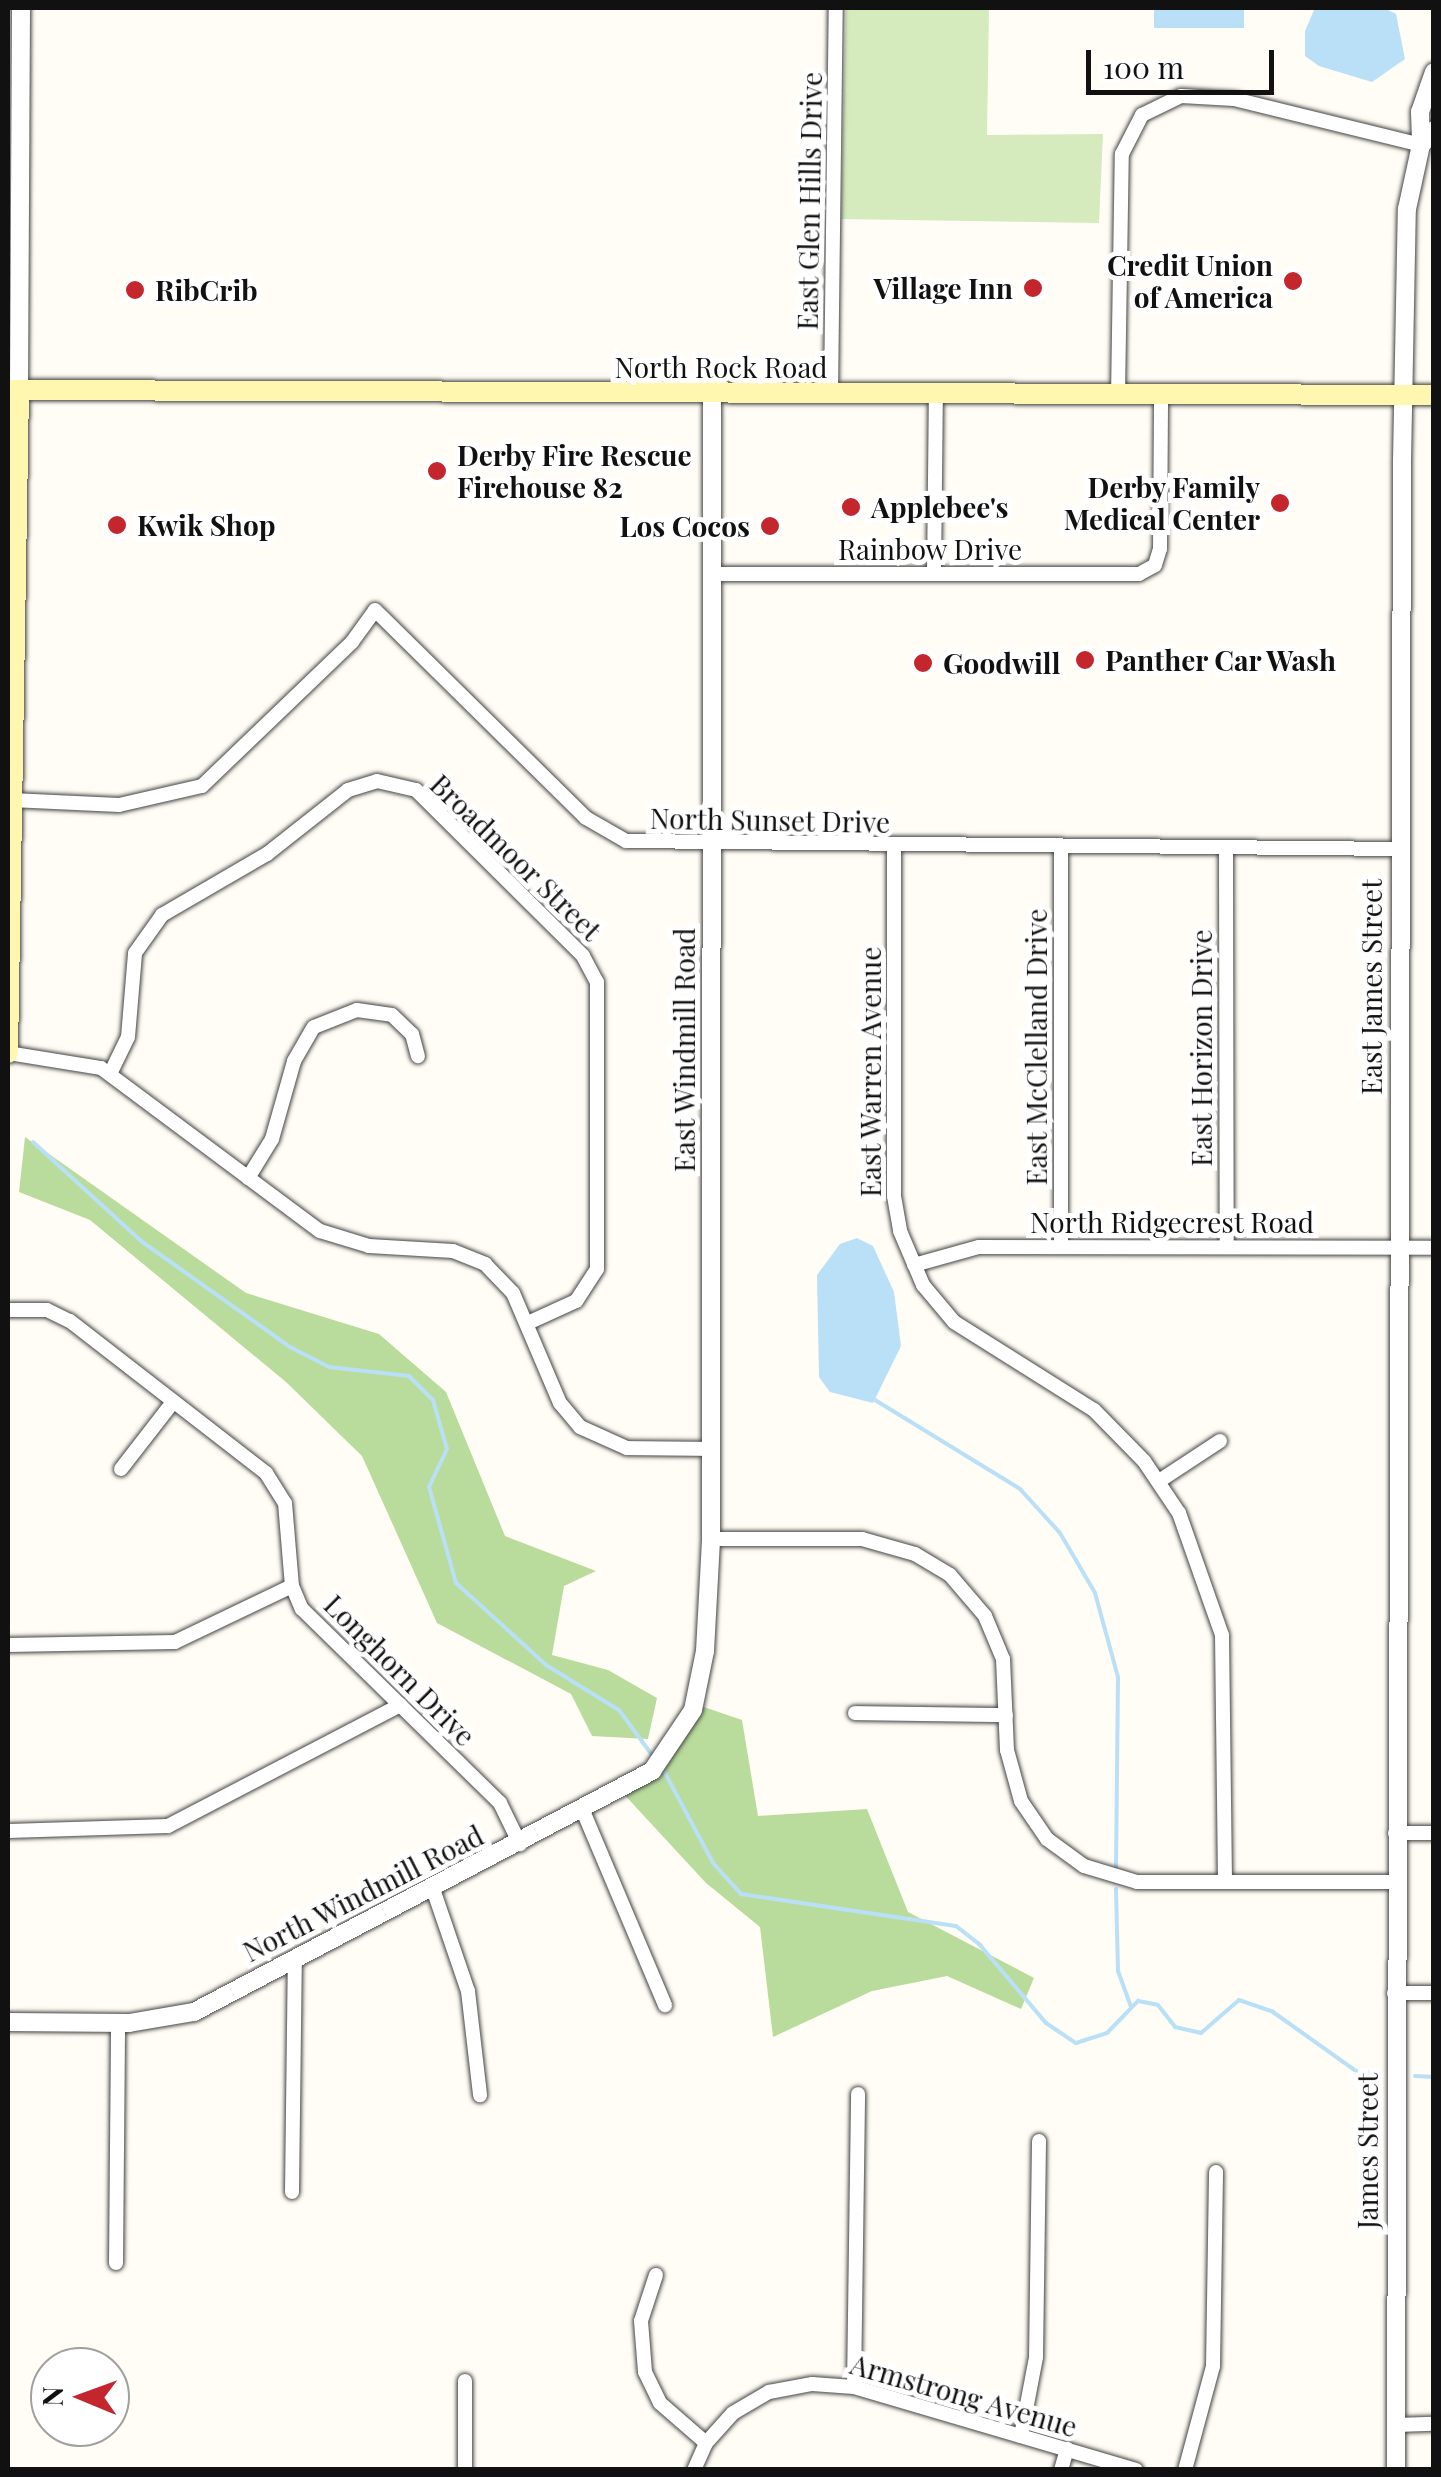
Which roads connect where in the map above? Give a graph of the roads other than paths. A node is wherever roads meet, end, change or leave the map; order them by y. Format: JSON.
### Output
{"nodes":[{"id":1,"x":21,"y":8,"type":"edge"},
{"id":2,"x":836,"y":8,"type":"edge"},
{"id":3,"x":1434,"y":72,"type":"edge"},
{"id":4,"x":1427,"y":137,"type":"edge"},
{"id":5,"x":13,"y":390,"type":"edge"},
{"id":6,"x":712,"y":394,"type":"junction"},
{"id":7,"x":831,"y":394,"type":"junction"},
{"id":8,"x":1403,"y":394,"type":"junction"},
{"id":9,"x":936,"y":395,"type":"junction"},
{"id":10,"x":1434,"y":395,"type":"edge"},
{"id":11,"x":1118,"y":396,"type":"junction"},
{"id":12,"x":1161,"y":396,"type":"junction"},
{"id":13,"x":712,"y":574,"type":"junction"},
{"id":14,"x":934,"y":574,"type":"junction"},
{"id":15,"x":11,"y":800,"type":"junction"},
{"id":16,"x":712,"y":845,"type":"junction"},
{"id":17,"x":894,"y":848,"type":"junction"},
{"id":18,"x":1061,"y":848,"type":"junction"},
{"id":19,"x":1226,"y":848,"type":"junction"},
{"id":20,"x":1399,"y":849,"type":"junction"},
{"id":21,"x":8,"y":1053,"type":"edge"},
{"id":22,"x":418,"y":1056,"type":"dead end"},
{"id":23,"x":110,"y":1074,"type":"junction"},
{"id":24,"x":248,"y":1178,"type":"junction"},
{"id":25,"x":1061,"y":1247,"type":"junction"},
{"id":26,"x":1227,"y":1247,"type":"junction"},
{"id":27,"x":1398,"y":1248,"type":"junction"},
{"id":28,"x":1434,"y":1248,"type":"edge"},
{"id":29,"x":914,"y":1265,"type":"junction"},
{"id":30,"x":8,"y":1310,"type":"edge"},
{"id":31,"x":528,"y":1324,"type":"junction"},
{"id":32,"x":173,"y":1402,"type":"junction"},
{"id":33,"x":1220,"y":1441,"type":"dead end"},
{"id":34,"x":710,"y":1449,"type":"junction"},
{"id":35,"x":121,"y":1468,"type":"dead end"},
{"id":36,"x":1159,"y":1481,"type":"junction"},
{"id":37,"x":710,"y":1540,"type":"junction"},
{"id":38,"x":292,"y":1586,"type":"junction"},
{"id":39,"x":8,"y":1645,"type":"edge"},
{"id":40,"x":694,"y":1704,"type":"joint"},
{"id":41,"x":400,"y":1705,"type":"junction"},
{"id":42,"x":855,"y":1713,"type":"dead end"},
{"id":43,"x":1006,"y":1715,"type":"junction"},
{"id":44,"x":582,"y":1811,"type":"junction"},
{"id":45,"x":8,"y":1831,"type":"edge"},
{"id":46,"x":1395,"y":1832,"type":"junction"},
{"id":47,"x":1434,"y":1832,"type":"edge"},
{"id":48,"x":520,"y":1844,"type":"junction"},
{"id":49,"x":1224,"y":1882,"type":"junction"},
{"id":50,"x":1395,"y":1882,"type":"junction"},
{"id":51,"x":434,"y":1889,"type":"junction"},
{"id":52,"x":295,"y":1960,"type":"junction"},
{"id":53,"x":1394,"y":1993,"type":"junction"},
{"id":54,"x":1434,"y":1993,"type":"edge"},
{"id":55,"x":665,"y":2005,"type":"dead end"},
{"id":56,"x":8,"y":2022,"type":"edge"},
{"id":57,"x":118,"y":2023,"type":"junction"},
{"id":58,"x":858,"y":2094,"type":"dead end"},
{"id":59,"x":480,"y":2095,"type":"dead end"},
{"id":60,"x":1039,"y":2141,"type":"dead end"},
{"id":61,"x":1216,"y":2172,"type":"dead end"},
{"id":62,"x":292,"y":2192,"type":"dead end"},
{"id":63,"x":116,"y":2262,"type":"dead end"},
{"id":64,"x":656,"y":2276,"type":"dead end"},
{"id":65,"x":465,"y":2381,"type":"dead end"},
{"id":66,"x":854,"y":2388,"type":"junction"},
{"id":67,"x":1396,"y":2424,"type":"junction"},
{"id":68,"x":1434,"y":2424,"type":"edge"},
{"id":69,"x":1020,"y":2436,"type":"junction"},
{"id":70,"x":706,"y":2443,"type":"junction"},
{"id":71,"x":1067,"y":2449,"type":"junction"},
{"id":72,"x":464,"y":2470,"type":"edge"},
{"id":73,"x":694,"y":2470,"type":"edge"},
{"id":74,"x":1062,"y":2470,"type":"edge"},
{"id":75,"x":1136,"y":2470,"type":"edge"},
{"id":76,"x":1184,"y":2470,"type":"edge"},
{"id":77,"x":1396,"y":2470,"type":"edge"}],
"edges":[{"from":1,"to":5,"type":"street"},
{"from":2,"to":7,"type":"street","name":"East Glen Hills Drive"},
{"from":3,"to":4,"type":"street","name":"East James Street"},
{"from":4,"to":8,"type":"street","name":"East James Street"},
{"from":4,"to":11,"type":"street"},
{"from":5,"to":6,"type":"main road","name":"North Rock Road"},
{"from":5,"to":15,"type":"main road"},
{"from":6,"to":7,"type":"main road","name":"North Rock Road"},
{"from":6,"to":13,"type":"street","name":"East Windmill Road"},
{"from":7,"to":9,"type":"main road","name":"North Rock Road"},
{"from":8,"to":10,"type":"main road","name":"North Rock Road"},
{"from":8,"to":12,"type":"main road","name":"North Rock Road"},
{"from":8,"to":20,"type":"street","name":"East James Street"},
{"from":9,"to":11,"type":"main road","name":"North Rock Road"},
{"from":9,"to":14,"type":"street"},
{"from":11,"to":12,"type":"main road","name":"North Rock Road"},
{"from":12,"to":14,"type":"street","name":"Rainbow Drive"},
{"from":13,"to":14,"type":"street","name":"Rainbow Drive"},
{"from":13,"to":16,"type":"street","name":"East Windmill Road"},
{"from":15,"to":16,"type":"street","name":"North Sunset Drive"},
{"from":15,"to":21,"type":"main road"},
{"from":16,"to":17,"type":"street","name":"North Sunset Drive"},
{"from":16,"to":34,"type":"street","name":"East Windmill Road"},
{"from":17,"to":18,"type":"street","name":"North Sunset Drive"},
{"from":17,"to":29,"type":"street","name":"East Warren Avenue"},
{"from":18,"to":19,"type":"street","name":"North Sunset Drive"},
{"from":18,"to":25,"type":"street","name":"East McClelland Drive"},
{"from":19,"to":20,"type":"street","name":"North Sunset Drive"},
{"from":19,"to":26,"type":"street","name":"East Horizon Drive"},
{"from":20,"to":27,"type":"street","name":"East James Street"},
{"from":21,"to":23,"type":"street"},
{"from":22,"to":24,"type":"street"},
{"from":23,"to":24,"type":"street"},
{"from":23,"to":31,"type":"street","name":"Broadmoor Street"},
{"from":24,"to":31,"type":"street"},
{"from":25,"to":26,"type":"street","name":"North Ridgecrest Road"},
{"from":25,"to":29,"type":"street","name":"North Ridgecrest Road"},
{"from":26,"to":27,"type":"street","name":"North Ridgecrest Road"},
{"from":27,"to":28,"type":"street","name":"North Ridgecrest Road"},
{"from":27,"to":46,"type":"street","name":"East James Street"},
{"from":29,"to":36,"type":"street","name":"East Warren Avenue"},
{"from":30,"to":32,"type":"street","name":"Longhorn Drive"},
{"from":31,"to":34,"type":"street"},
{"from":32,"to":35,"type":"street"},
{"from":32,"to":38,"type":"street","name":"Longhorn Drive"},
{"from":33,"to":36,"type":"street"},
{"from":34,"to":37,"type":"street","name":"East Windmill Road"},
{"from":36,"to":49,"type":"street","name":"East Warren Avenue"},
{"from":37,"to":40,"type":"street","name":"East Windmill Road"},
{"from":37,"to":43,"type":"street"},
{"from":38,"to":39,"type":"street"},
{"from":38,"to":41,"type":"street","name":"Longhorn Drive"},
{"from":40,"to":44,"type":"street","name":"North Windmill Road"},
{"from":41,"to":45,"type":"street"},
{"from":41,"to":48,"type":"street","name":"Longhorn Drive"},
{"from":42,"to":43,"type":"street"},
{"from":43,"to":49,"type":"street"},
{"from":44,"to":48,"type":"street","name":"North Windmill Road"},
{"from":44,"to":55,"type":"street"},
{"from":46,"to":47,"type":"street"},
{"from":46,"to":50,"type":"street","name":"James Street"},
{"from":48,"to":51,"type":"street","name":"North Windmill Road"},
{"from":49,"to":50,"type":"street"},
{"from":50,"to":53,"type":"street","name":"James Street"},
{"from":51,"to":52,"type":"street","name":"North Windmill Road"},
{"from":51,"to":59,"type":"street"},
{"from":52,"to":57,"type":"street","name":"North Windmill Road"},
{"from":52,"to":62,"type":"street"},
{"from":53,"to":54,"type":"street"},
{"from":53,"to":67,"type":"street","name":"James Street"},
{"from":56,"to":57,"type":"street","name":"North Windmill Road"},
{"from":57,"to":63,"type":"street"},
{"from":58,"to":66,"type":"street"},
{"from":60,"to":69,"type":"street"},
{"from":61,"to":76,"type":"street"},
{"from":64,"to":70,"type":"street"},
{"from":65,"to":72,"type":"street"},
{"from":66,"to":69,"type":"street","name":"Armstrong Avenue"},
{"from":66,"to":70,"type":"street","name":"Armstrong Avenue"},
{"from":67,"to":68,"type":"street"},
{"from":67,"to":77,"type":"street","name":"James Street"},
{"from":69,"to":71,"type":"street","name":"Armstrong Avenue"},
{"from":70,"to":73,"type":"street","name":"Armstrong Avenue"},
{"from":71,"to":74,"type":"street"},
{"from":71,"to":75,"type":"street","name":"Armstrong Avenue"}]}
